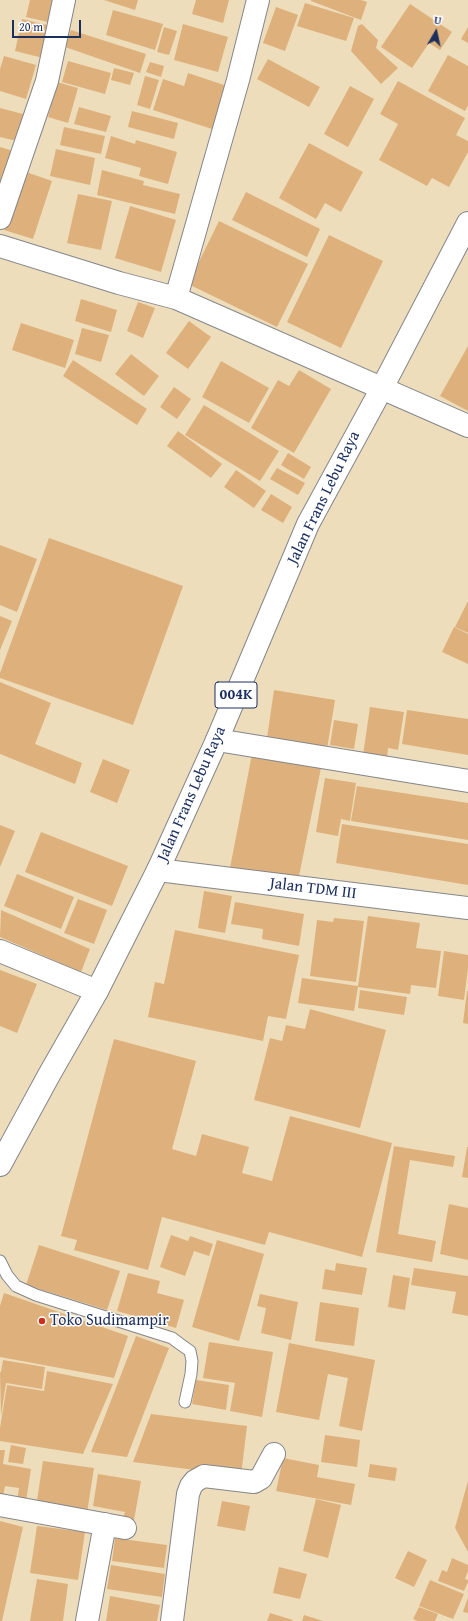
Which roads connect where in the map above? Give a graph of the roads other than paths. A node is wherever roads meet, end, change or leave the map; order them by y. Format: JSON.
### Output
{"nodes":[{"id":1,"x":64,"y":0,"type":"edge"},
{"id":2,"x":258,"y":0,"type":"edge"},
{"id":3,"x":0,"y":218,"type":"edge"},
{"id":4,"x":468,"y":223,"type":"edge"},
{"id":5,"x":0,"y":246,"type":"edge"},
{"id":6,"x":176,"y":298,"type":"junction"},
{"id":7,"x":382,"y":388,"type":"junction"},
{"id":8,"x":468,"y":426,"type":"edge"},
{"id":9,"x":217,"y":740,"type":"junction"},
{"id":10,"x":468,"y":781,"type":"edge"},
{"id":11,"x":158,"y":870,"type":"junction"},
{"id":12,"x":468,"y":908,"type":"edge"},
{"id":13,"x":0,"y":951,"type":"edge"},
{"id":14,"x":97,"y":991,"type":"junction"},
{"id":15,"x":0,"y":1165,"type":"edge"},
{"id":16,"x":0,"y":1261,"type":"edge"},
{"id":17,"x":185,"y":1402,"type":"dead end"},
{"id":18,"x":274,"y":1454,"type":"dead end"},
{"id":19,"x":0,"y":1505,"type":"edge"},
{"id":20,"x":87,"y":1621,"type":"edge"},
{"id":21,"x":172,"y":1621,"type":"edge"}],
"edges":[{"from":1,"to":3,"type":"street"},
{"from":2,"to":6,"type":"street"},
{"from":4,"to":7,"type":"street","name":"Jalan Frans Lebu Raya","number":"004K"},
{"from":5,"to":6,"type":"street"},
{"from":6,"to":7,"type":"street"},
{"from":7,"to":8,"type":"street"},
{"from":7,"to":9,"type":"street","name":"Jalan Frans Lebu Raya","number":"004K"},
{"from":9,"to":10,"type":"street"},
{"from":9,"to":11,"type":"street","name":"Jalan Frans Lebu Raya","number":"004K"},
{"from":11,"to":12,"type":"street","name":"Jalan TDM III"},
{"from":11,"to":14,"type":"street","name":"Jalan Frans Lebu Raya","number":"004K"},
{"from":13,"to":14,"type":"street"},
{"from":14,"to":15,"type":"street","name":"Jalan Frans Lebu Raya","number":"004K"},
{"from":16,"to":17,"type":"lane"},
{"from":18,"to":21,"type":"street"},
{"from":19,"to":20,"type":"street"}]}
